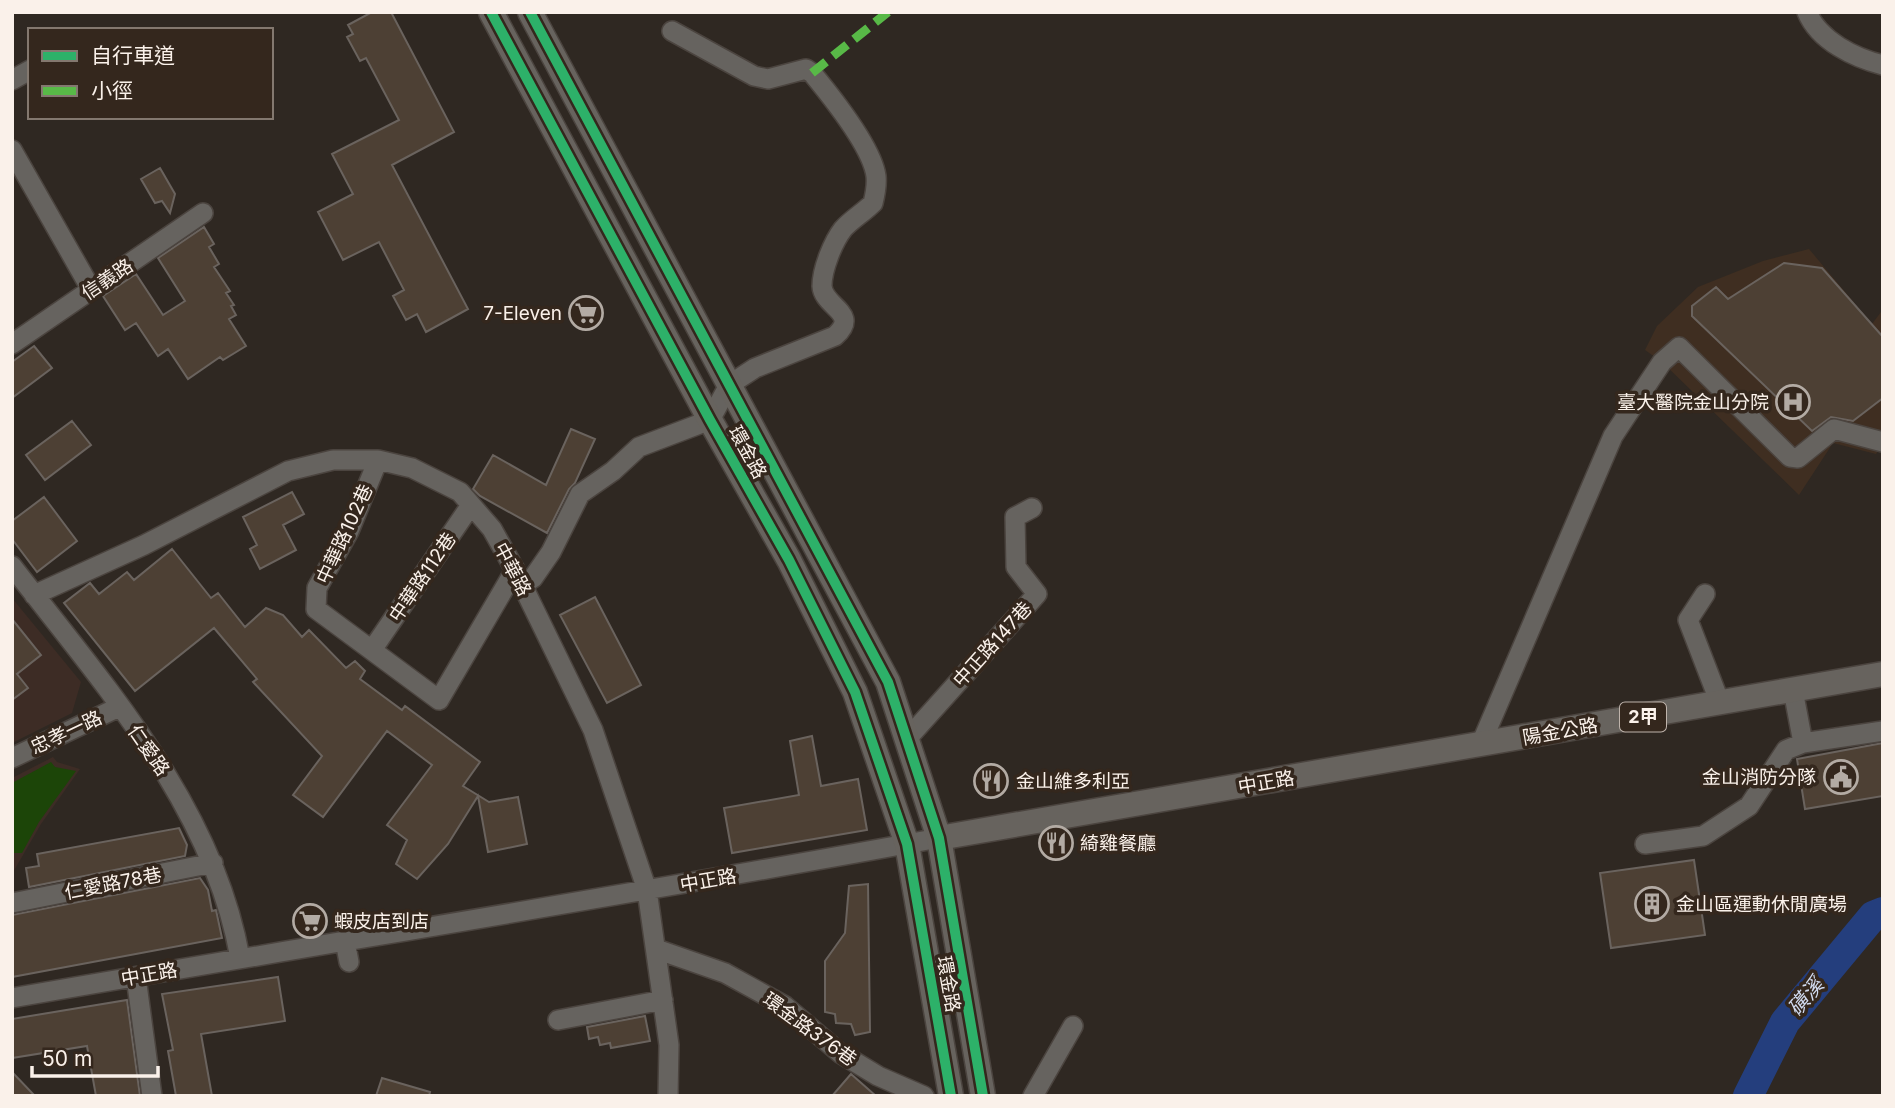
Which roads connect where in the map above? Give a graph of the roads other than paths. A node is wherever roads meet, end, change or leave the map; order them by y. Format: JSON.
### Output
{"nodes":[{"id":1,"x":491,"y":12,"type":"edge"},
{"id":2,"x":530,"y":12,"type":"edge"},
{"id":3,"x":1807,"y":12,"type":"edge"},
{"id":4,"x":672,"y":31,"type":"dead end"},
{"id":5,"x":1883,"y":65,"type":"edge"},
{"id":6,"x":28,"y":70,"type":"edge"},
{"id":7,"x":12,"y":80,"type":"edge"},
{"id":8,"x":12,"y":150,"type":"edge"},
{"id":9,"x":203,"y":213,"type":"dead end"},
{"id":10,"x":91,"y":289,"type":"junction"},
{"id":11,"x":12,"y":344,"type":"edge"},
{"id":12,"x":729,"y":385,"type":"junction"},
{"id":13,"x":710,"y":420,"type":"junction"},
{"id":14,"x":1883,"y":442,"type":"edge"},
{"id":15,"x":378,"y":460,"type":"junction"},
{"id":16,"x":471,"y":505,"type":"junction"},
{"id":17,"x":1032,"y":508,"type":"dead end"},
{"id":18,"x":12,"y":566,"type":"edge"},
{"id":19,"x":518,"y":578,"type":"junction"},
{"id":20,"x":1706,"y":594,"type":"dead end"},
{"id":21,"x":34,"y":595,"type":"junction"},
{"id":22,"x":372,"y":650,"type":"junction"},
{"id":23,"x":1883,"y":674,"type":"edge"},
{"id":24,"x":1793,"y":690,"type":"junction"},
{"id":25,"x":1720,"y":703,"type":"junction"},
{"id":26,"x":119,"y":707,"type":"junction"},
{"id":27,"x":1883,"y":730,"type":"edge"},
{"id":28,"x":907,"y":739,"type":"junction"},
{"id":29,"x":1802,"y":743,"type":"junction"},
{"id":30,"x":1480,"y":746,"type":"junction"},
{"id":31,"x":12,"y":758,"type":"edge"},
{"id":32,"x":1403,"y":759,"type":"joint"},
{"id":33,"x":939,"y":838,"type":"junction"},
{"id":34,"x":907,"y":844,"type":"junction"},
{"id":35,"x":1645,"y":844,"type":"dead end"},
{"id":36,"x":213,"y":863,"type":"junction"},
{"id":37,"x":647,"y":890,"type":"junction"},
{"id":38,"x":12,"y":903,"type":"edge"},
{"id":39,"x":345,"y":941,"type":"junction"},
{"id":40,"x":656,"y":949,"type":"junction"},
{"id":41,"x":240,"y":958,"type":"junction"},
{"id":42,"x":349,"y":962,"type":"dead end"},
{"id":43,"x":136,"y":976,"type":"junction"},
{"id":44,"x":12,"y":998,"type":"edge"},
{"id":45,"x":663,"y":1000,"type":"junction"},
{"id":46,"x":558,"y":1020,"type":"dead end"},
{"id":47,"x":1073,"y":1026,"type":"dead end"},
{"id":48,"x":152,"y":1096,"type":"edge"},
{"id":49,"x":668,"y":1096,"type":"edge"},
{"id":50,"x":924,"y":1096,"type":"edge"},
{"id":51,"x":951,"y":1096,"type":"edge"},
{"id":52,"x":983,"y":1096,"type":"edge"},
{"id":53,"x":1033,"y":1096,"type":"edge"}],
"edges":[{"from":1,"to":13,"type":"main road","name":"環金路"},
{"from":2,"to":12,"type":"main road","name":"環金路"},
{"from":3,"to":5,"type":"street"},
{"from":4,"to":12,"type":"street"},
{"from":6,"to":7,"type":"street"},
{"from":8,"to":10,"type":"street"},
{"from":9,"to":10,"type":"street","name":"信義路"},
{"from":10,"to":11,"type":"street","name":"信義路"},
{"from":12,"to":13,"type":"street"},
{"from":12,"to":28,"type":"main road","name":"環金路"},
{"from":13,"to":19,"type":"street"},
{"from":13,"to":34,"type":"main road","name":"環金路"},
{"from":14,"to":30,"type":"street"},
{"from":15,"to":16,"type":"street","name":"中華路"},
{"from":15,"to":21,"type":"street","name":"中華路"},
{"from":15,"to":22,"type":"street","name":"中華路102巷"},
{"from":16,"to":19,"type":"street","name":"中華路"},
{"from":16,"to":22,"type":"street","name":"中華路112巷"},
{"from":17,"to":28,"type":"street","name":"中正路147巷"},
{"from":18,"to":21,"type":"street","name":"仁愛路"},
{"from":19,"to":22,"type":"street"},
{"from":19,"to":37,"type":"street","name":"中華路"},
{"from":20,"to":25,"type":"street"},
{"from":21,"to":26,"type":"street","name":"仁愛路"},
{"from":23,"to":24,"type":"main road","name":"陽金公路","number":"2甲"},
{"from":24,"to":25,"type":"main road","name":"陽金公路","number":"2甲"},
{"from":24,"to":29,"type":"street"},
{"from":25,"to":30,"type":"main road","name":"陽金公路","number":"2甲"},
{"from":26,"to":31,"type":"street","name":"忠孝一路"},
{"from":26,"to":36,"type":"street","name":"仁愛路"},
{"from":27,"to":29,"type":"street"},
{"from":28,"to":33,"type":"main road","name":"環金路"},
{"from":29,"to":35,"type":"street"},
{"from":30,"to":32,"type":"main road","name":"陽金公路","number":"2甲"},
{"from":32,"to":33,"type":"main road","name":"中正路","number":"2甲"},
{"from":33,"to":34,"type":"street","name":"中正路"},
{"from":33,"to":52,"type":"main road","name":"環金路"},
{"from":34,"to":37,"type":"street","name":"中正路"},
{"from":34,"to":51,"type":"main road","name":"環金路"},
{"from":36,"to":38,"type":"street","name":"仁愛路78巷"},
{"from":36,"to":41,"type":"street","name":"仁愛路"},
{"from":37,"to":39,"type":"street","name":"中正路"},
{"from":37,"to":40,"type":"street","name":"中華路"},
{"from":39,"to":41,"type":"street","name":"中正路"},
{"from":39,"to":42,"type":"street"},
{"from":40,"to":45,"type":"street","name":"中華路"},
{"from":40,"to":50,"type":"street","name":"環金路376巷"},
{"from":41,"to":43,"type":"street","name":"中正路"},
{"from":43,"to":44,"type":"street","name":"中正路"},
{"from":43,"to":48,"type":"street"},
{"from":45,"to":46,"type":"street"},
{"from":45,"to":49,"type":"street","name":"中華路"},
{"from":47,"to":53,"type":"street"}]}
